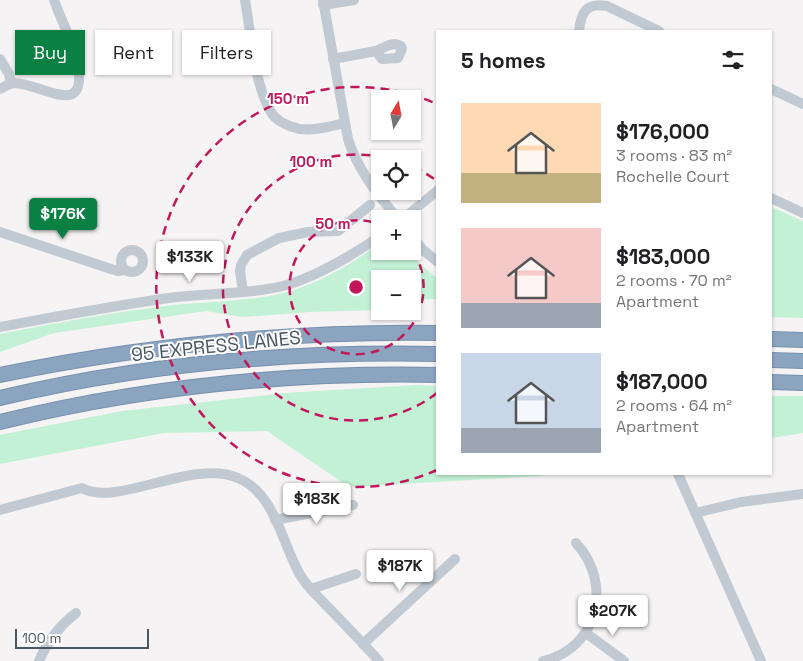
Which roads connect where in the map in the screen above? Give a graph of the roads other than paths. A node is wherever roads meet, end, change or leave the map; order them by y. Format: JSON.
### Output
{"nodes":[{"id":1,"x":54,"y":0,"type":"edge"},
{"id":2,"x":245,"y":0,"type":"edge"},
{"id":3,"x":354,"y":0,"type":"edge"},
{"id":4,"x":323,"y":2,"type":"edge"},
{"id":5,"x":578,"y":30,"type":"edge"},
{"id":6,"x":657,"y":30,"type":"edge"},
{"id":7,"x":376,"y":51,"type":"dead end"},
{"id":8,"x":0,"y":59,"type":"edge"},
{"id":9,"x":333,"y":59,"type":"junction"},
{"id":10,"x":11,"y":83,"type":"junction"},
{"id":11,"x":772,"y":89,"type":"edge"},
{"id":12,"x":0,"y":90,"type":"edge"},
{"id":13,"x":803,"y":104,"type":"edge"},
{"id":14,"x":345,"y":123,"type":"junction"},
{"id":15,"x":436,"y":192,"type":"edge"},
{"id":16,"x":772,"y":198,"type":"edge"},
{"id":17,"x":370,"y":205,"type":"dead end"},
{"id":18,"x":391,"y":210,"type":"edge"},
{"id":19,"x":415,"y":210,"type":"edge"},
{"id":20,"x":803,"y":213,"type":"edge"},
{"id":21,"x":0,"y":232,"type":"edge"},
{"id":22,"x":371,"y":242,"type":"edge"},
{"id":23,"x":421,"y":247,"type":"edge"},
{"id":24,"x":436,"y":260,"type":"edge"},
{"id":25,"x":125,"y":270,"type":"dead end"},
{"id":26,"x":244,"y":291,"type":"junction"},
{"id":27,"x":0,"y":327,"type":"edge"},
{"id":28,"x":436,"y":333,"type":"edge"},
{"id":29,"x":772,"y":339,"type":"edge"},
{"id":30,"x":803,"y":340,"type":"edge"},
{"id":31,"x":436,"y":354,"type":"edge"},
{"id":32,"x":772,"y":360,"type":"edge"},
{"id":33,"x":803,"y":361,"type":"edge"},
{"id":34,"x":436,"y":375,"type":"edge"},
{"id":35,"x":0,"y":376,"type":"edge"},
{"id":36,"x":772,"y":382,"type":"edge"},
{"id":37,"x":803,"y":382,"type":"edge"},
{"id":38,"x":0,"y":398,"type":"edge"},
{"id":39,"x":0,"y":422,"type":"edge"},
{"id":40,"x":678,"y":475,"type":"edge"},
{"id":41,"x":803,"y":494,"type":"edge"},
{"id":42,"x":353,"y":505,"type":"dead end"},
{"id":43,"x":0,"y":510,"type":"edge"},
{"id":44,"x":695,"y":513,"type":"junction"},
{"id":45,"x":275,"y":520,"type":"junction"},
{"id":46,"x":576,"y":543,"type":"dead end"},
{"id":47,"x":455,"y":559,"type":"dead end"},
{"id":48,"x":356,"y":574,"type":"dead end"},
{"id":49,"x":311,"y":589,"type":"junction"},
{"id":50,"x":76,"y":614,"type":"dead end"},
{"id":51,"x":586,"y":633,"type":"junction"},
{"id":52,"x":363,"y":644,"type":"junction"},
{"id":53,"x":39,"y":661,"type":"edge"},
{"id":54,"x":379,"y":661,"type":"edge"},
{"id":55,"x":543,"y":661,"type":"edge"},
{"id":56,"x":624,"y":661,"type":"edge"},
{"id":57,"x":761,"y":661,"type":"edge"}],
"edges":[{"from":1,"to":10,"type":"street"},
{"from":2,"to":14,"type":"street"},
{"from":3,"to":4,"type":"street"},
{"from":4,"to":9,"type":"street"},
{"from":5,"to":6,"type":"street"},
{"from":7,"to":9,"type":"street"},
{"from":8,"to":10,"type":"street"},
{"from":9,"to":14,"type":"street"},
{"from":10,"to":12,"type":"street"},
{"from":11,"to":13,"type":"street"},
{"from":14,"to":18,"type":"street"},
{"from":15,"to":19,"type":"street"},
{"from":16,"to":20,"type":"street"},
{"from":17,"to":26,"type":"street"},
{"from":21,"to":25,"type":"street"},
{"from":22,"to":26,"type":"street"},
{"from":23,"to":24,"type":"street"},
{"from":26,"to":27,"type":"street"},
{"from":28,"to":35,"type":"highway"},
{"from":29,"to":30,"type":"highway"},
{"from":31,"to":38,"type":"highway","name":"95 EXPRESS LANES"},
{"from":32,"to":33,"type":"highway"},
{"from":34,"to":39,"type":"highway"},
{"from":36,"to":37,"type":"highway"},
{"from":40,"to":44,"type":"street"},
{"from":41,"to":44,"type":"street"},
{"from":42,"to":45,"type":"street"},
{"from":43,"to":45,"type":"street"},
{"from":44,"to":57,"type":"street"},
{"from":45,"to":49,"type":"street"},
{"from":46,"to":51,"type":"street"},
{"from":47,"to":52,"type":"street"},
{"from":48,"to":49,"type":"street"},
{"from":49,"to":52,"type":"street"},
{"from":50,"to":53,"type":"street"},
{"from":51,"to":55,"type":"street"},
{"from":51,"to":56,"type":"street"},
{"from":52,"to":54,"type":"street"}]}
